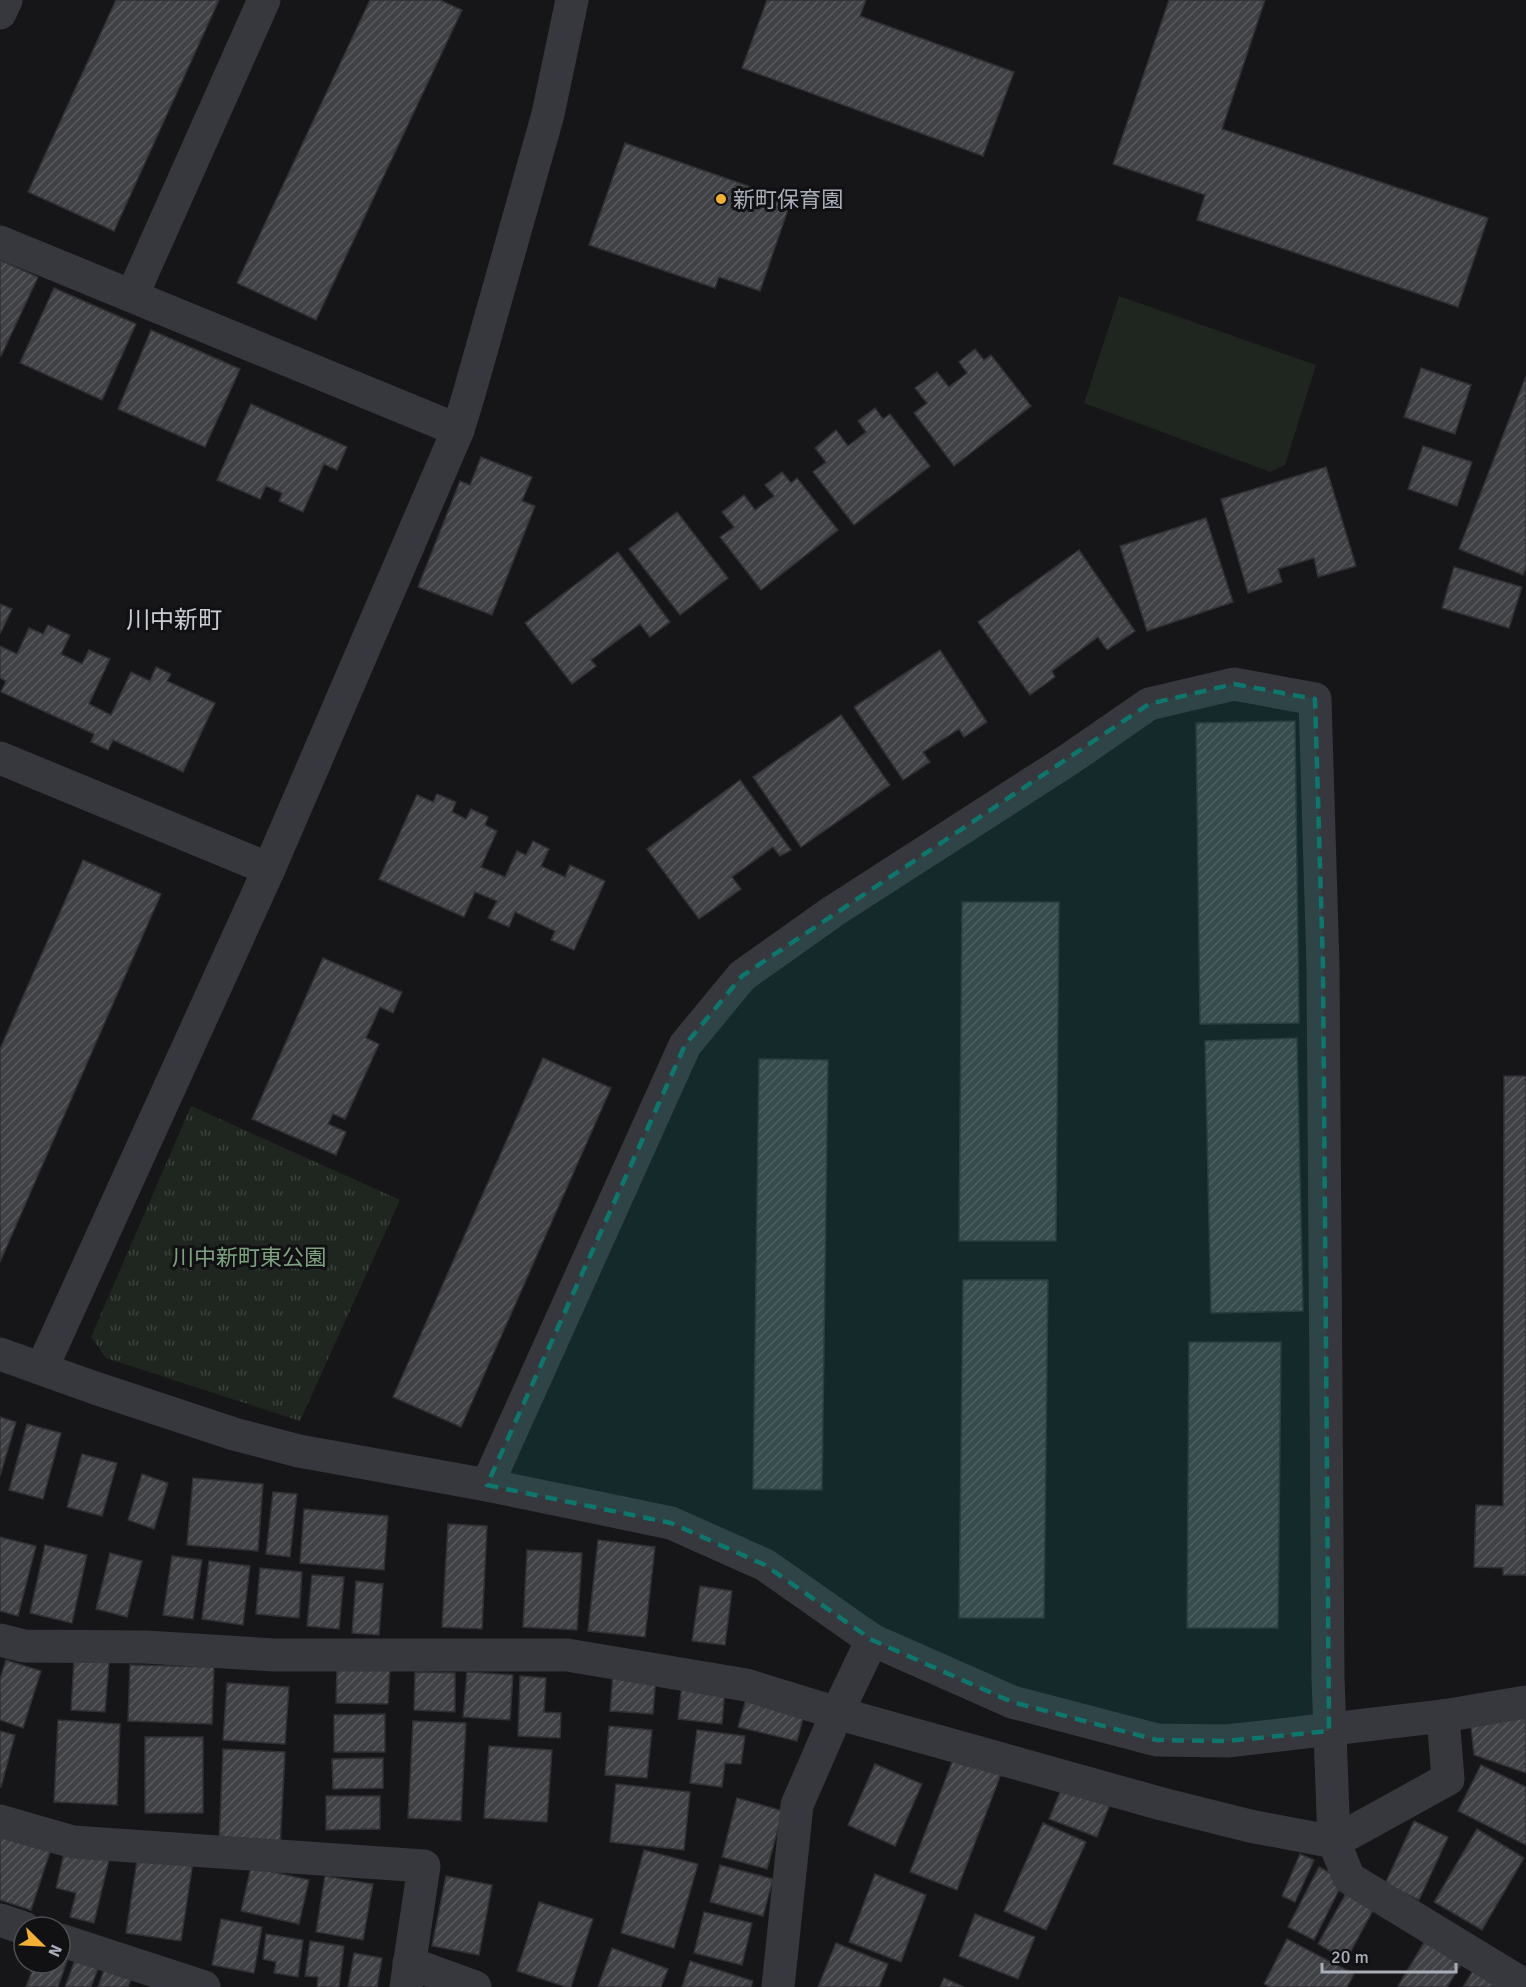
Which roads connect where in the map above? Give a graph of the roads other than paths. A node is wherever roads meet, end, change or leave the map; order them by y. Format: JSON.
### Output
{"nodes":[{"id":1,"x":6,"y":0,"type":"edge"},
{"id":2,"x":264,"y":0,"type":"edge"},
{"id":3,"x":572,"y":0,"type":"edge"},
{"id":4,"x":0,"y":13,"type":"edge"},
{"id":5,"x":0,"y":242,"type":"edge"},
{"id":6,"x":132,"y":296,"type":"junction"},
{"id":7,"x":458,"y":430,"type":"junction"},
{"id":8,"x":0,"y":758,"type":"edge"},
{"id":9,"x":268,"y":869,"type":"junction"},
{"id":10,"x":0,"y":1354,"type":"edge"},
{"id":11,"x":42,"y":1368,"type":"junction"},
{"id":12,"x":487,"y":1485,"type":"junction"},
{"id":13,"x":0,"y":1640,"type":"edge"},
{"id":14,"x":872,"y":1640,"type":"junction"},
{"id":15,"x":1526,"y":1702,"type":"edge"},
{"id":16,"x":837,"y":1713,"type":"junction"},
{"id":17,"x":1443,"y":1716,"type":"junction"},
{"id":18,"x":1329,"y":1731,"type":"junction"},
{"id":19,"x":0,"y":1821,"type":"edge"},
{"id":20,"x":1334,"y":1842,"type":"junction"},
{"id":21,"x":72,"y":1944,"type":"edge"},
{"id":22,"x":407,"y":1975,"type":"edge"},
{"id":23,"x":1526,"y":1986,"type":"edge"},
{"id":24,"x":204,"y":1987,"type":"edge"},
{"id":25,"x":476,"y":1987,"type":"edge"},
{"id":26,"x":778,"y":1987,"type":"edge"}],
"edges":[{"from":1,"to":4,"type":"street"},
{"from":2,"to":6,"type":"street"},
{"from":3,"to":7,"type":"street"},
{"from":5,"to":6,"type":"street"},
{"from":6,"to":7,"type":"street"},
{"from":7,"to":9,"type":"street"},
{"from":8,"to":9,"type":"street"},
{"from":9,"to":11,"type":"street"},
{"from":10,"to":11,"type":"street"},
{"from":11,"to":12,"type":"street"},
{"from":12,"to":14,"type":"street"},
{"from":12,"to":18,"type":"street"},
{"from":13,"to":16,"type":"street"},
{"from":14,"to":16,"type":"street"},
{"from":14,"to":18,"type":"street"},
{"from":15,"to":17,"type":"street"},
{"from":16,"to":20,"type":"street"},
{"from":16,"to":26,"type":"street"},
{"from":17,"to":18,"type":"street"},
{"from":17,"to":20,"type":"street"},
{"from":18,"to":20,"type":"street"},
{"from":19,"to":22,"type":"street"},
{"from":20,"to":23,"type":"street"},
{"from":21,"to":24,"type":"street"},
{"from":22,"to":25,"type":"street"}]}
